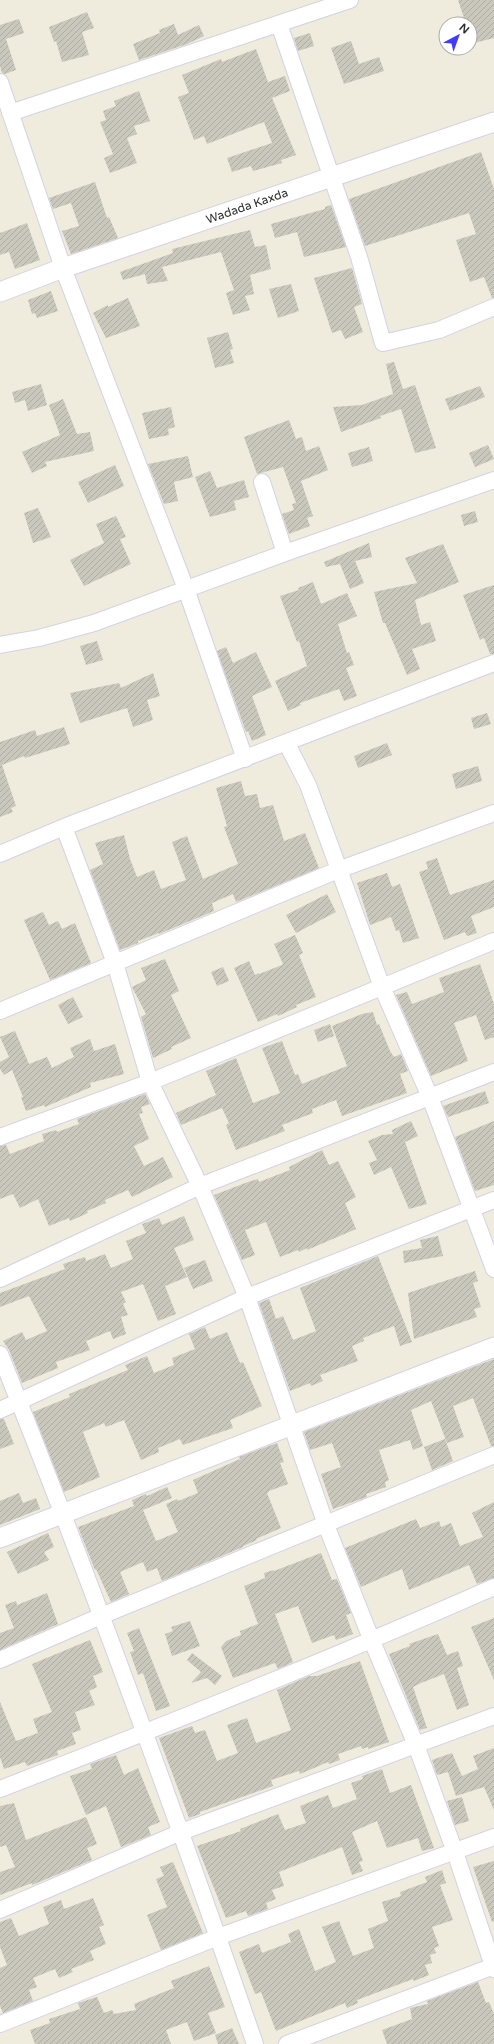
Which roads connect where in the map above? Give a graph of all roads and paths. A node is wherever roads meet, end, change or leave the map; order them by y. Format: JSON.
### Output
{"nodes":[{"id":1,"x":350,"y":0,"type":"edge"},
{"id":2,"x":279,"y":24,"type":"junction"},
{"id":3,"x":0,"y":82,"type":"edge"},
{"id":4,"x":10,"y":113,"type":"junction"},
{"id":5,"x":494,"y":122,"type":"edge"},
{"id":6,"x":331,"y":178,"type":"junction"},
{"id":7,"x":64,"y":268,"type":"junction"},
{"id":8,"x":0,"y":292,"type":"edge"},
{"id":9,"x":494,"y":307,"type":"edge"},
{"id":10,"x":494,"y":480,"type":"edge"},
{"id":11,"x":262,"y":482,"type":"dead end"},
{"id":12,"x":285,"y":553,"type":"junction"},
{"id":13,"x":186,"y":589,"type":"junction"},
{"id":14,"x":0,"y":645,"type":"edge"},
{"id":15,"x":494,"y":663,"type":"edge"},
{"id":16,"x":286,"y":742,"type":"junction"},
{"id":17,"x":245,"y":759,"type":"junction"},
{"id":18,"x":494,"y":813,"type":"edge"},
{"id":19,"x":64,"y":827,"type":"junction"},
{"id":20,"x":0,"y":854,"type":"edge"},
{"id":21,"x":338,"y":870,"type":"junction"},
{"id":22,"x":494,"y":941,"type":"edge"},
{"id":23,"x":114,"y":963,"type":"junction"},
{"id":24,"x":382,"y":987,"type":"junction"},
{"id":25,"x":0,"y":1010,"type":"edge"},
{"id":26,"x":494,"y":1072,"type":"edge"},
{"id":27,"x":150,"y":1082,"type":"junction"},
{"id":28,"x":430,"y":1097,"type":"junction"},
{"id":29,"x":0,"y":1137,"type":"edge"},
{"id":30,"x":200,"y":1186,"type":"junction"},
{"id":31,"x":494,"y":1200,"type":"edge"},
{"id":32,"x":472,"y":1209,"type":"junction"},
{"id":33,"x":494,"y":1269,"type":"edge"},
{"id":34,"x":0,"y":1279,"type":"edge"},
{"id":35,"x":247,"y":1297,"type":"junction"},
{"id":36,"x":494,"y":1347,"type":"edge"},
{"id":37,"x":0,"y":1354,"type":"edge"},
{"id":38,"x":19,"y":1402,"type":"junction"},
{"id":39,"x":0,"y":1410,"type":"edge"},
{"id":40,"x":292,"y":1426,"type":"junction"},
{"id":41,"x":494,"y":1455,"type":"edge"},
{"id":42,"x":64,"y":1514,"type":"junction"},
{"id":43,"x":326,"y":1525,"type":"junction"},
{"id":44,"x":0,"y":1538,"type":"edge"},
{"id":45,"x":494,"y":1587,"type":"edge"},
{"id":46,"x":101,"y":1616,"type":"junction"},
{"id":47,"x":372,"y":1641,"type":"junction"},
{"id":48,"x":0,"y":1660,"type":"edge"},
{"id":49,"x":494,"y":1716,"type":"edge"},
{"id":50,"x":146,"y":1733,"type":"junction"},
{"id":51,"x":416,"y":1745,"type":"junction"},
{"id":52,"x":0,"y":1789,"type":"edge"},
{"id":53,"x":181,"y":1832,"type":"junction"},
{"id":54,"x":494,"y":1837,"type":"edge"},
{"id":55,"x":455,"y":1852,"type":"junction"},
{"id":56,"x":0,"y":1910,"type":"edge"},
{"id":57,"x":218,"y":1937,"type":"junction"},
{"id":58,"x":494,"y":1967,"type":"edge"},
{"id":59,"x":0,"y":2024,"type":"edge"},
{"id":60,"x":255,"y":2044,"type":"edge"},
{"id":61,"x":287,"y":2044,"type":"edge"}],
"edges":[{"from":1,"to":2,"type":"street"},
{"from":2,"to":4,"type":"street"},
{"from":2,"to":6,"type":"street"},
{"from":3,"to":4,"type":"street"},
{"from":4,"to":7,"type":"street"},
{"from":5,"to":6,"type":"street","name":"Wadada Kaxda"},
{"from":6,"to":7,"type":"street","name":"Wadada Kaxda"},
{"from":6,"to":9,"type":"street"},
{"from":7,"to":8,"type":"street","name":"Wadada Kaxda"},
{"from":7,"to":13,"type":"street"},
{"from":10,"to":12,"type":"street"},
{"from":11,"to":12,"type":"street"},
{"from":12,"to":13,"type":"street"},
{"from":13,"to":14,"type":"street"},
{"from":13,"to":17,"type":"street"},
{"from":15,"to":16,"type":"street"},
{"from":16,"to":17,"type":"street"},
{"from":16,"to":21,"type":"street"},
{"from":17,"to":19,"type":"street"},
{"from":18,"to":21,"type":"street"},
{"from":19,"to":20,"type":"street"},
{"from":19,"to":23,"type":"street"},
{"from":21,"to":23,"type":"street"},
{"from":21,"to":24,"type":"street"},
{"from":22,"to":24,"type":"street"},
{"from":23,"to":25,"type":"street"},
{"from":23,"to":27,"type":"street"},
{"from":24,"to":27,"type":"street"},
{"from":24,"to":28,"type":"street"},
{"from":26,"to":28,"type":"street"},
{"from":27,"to":29,"type":"street"},
{"from":27,"to":30,"type":"street"},
{"from":28,"to":30,"type":"street"},
{"from":28,"to":32,"type":"street"},
{"from":30,"to":34,"type":"street"},
{"from":30,"to":35,"type":"street"},
{"from":31,"to":32,"type":"street"},
{"from":32,"to":33,"type":"street"},
{"from":32,"to":35,"type":"street"},
{"from":35,"to":38,"type":"street"},
{"from":35,"to":40,"type":"street"},
{"from":36,"to":40,"type":"street"},
{"from":37,"to":38,"type":"street"},
{"from":38,"to":39,"type":"street"},
{"from":38,"to":42,"type":"street"},
{"from":40,"to":42,"type":"street"},
{"from":40,"to":43,"type":"street"},
{"from":41,"to":43,"type":"street"},
{"from":42,"to":44,"type":"street"},
{"from":42,"to":46,"type":"street"},
{"from":43,"to":46,"type":"street"},
{"from":43,"to":47,"type":"street"},
{"from":45,"to":47,"type":"street"},
{"from":46,"to":48,"type":"street"},
{"from":46,"to":50,"type":"street"},
{"from":47,"to":50,"type":"street"},
{"from":47,"to":51,"type":"street"},
{"from":49,"to":51,"type":"street"},
{"from":50,"to":52,"type":"street"},
{"from":50,"to":53,"type":"street"},
{"from":51,"to":53,"type":"street"},
{"from":51,"to":55,"type":"street"},
{"from":53,"to":56,"type":"street"},
{"from":53,"to":57,"type":"street"},
{"from":54,"to":55,"type":"street"},
{"from":55,"to":57,"type":"street"},
{"from":55,"to":58,"type":"street"},
{"from":57,"to":59,"type":"street"},
{"from":57,"to":60,"type":"street"},
{"from":58,"to":61,"type":"street"}]}
